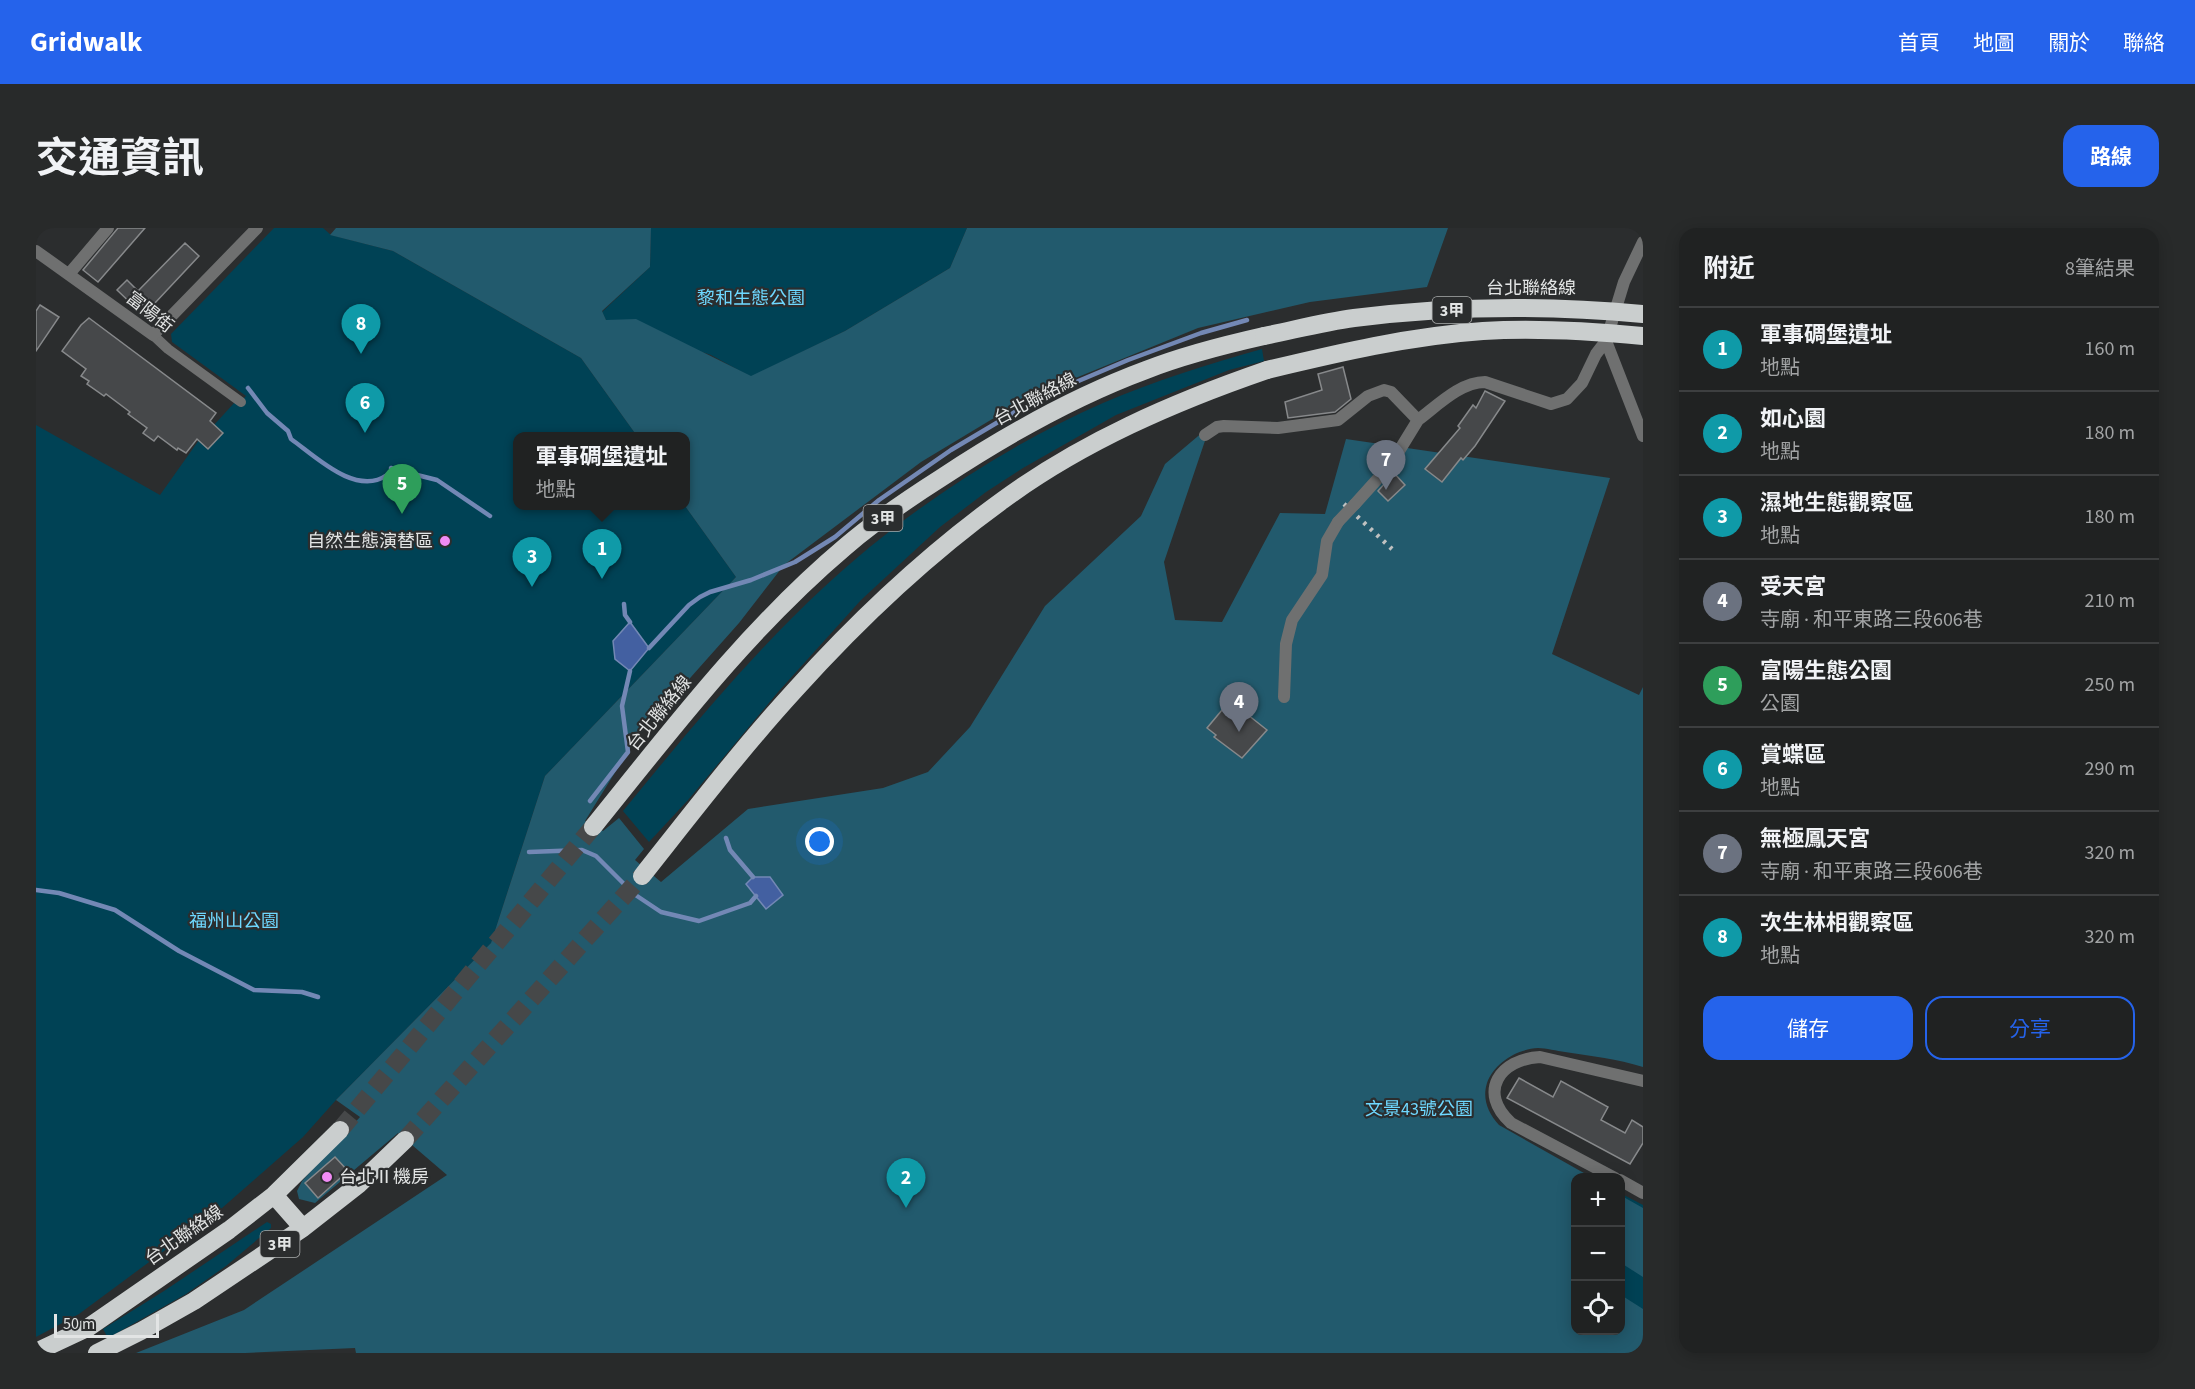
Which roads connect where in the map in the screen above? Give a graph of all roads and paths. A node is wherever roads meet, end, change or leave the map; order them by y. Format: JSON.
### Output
{"nodes":[{"id":1,"x":108,"y":228,"type":"edge"},
{"id":2,"x":257,"y":228,"type":"edge"},
{"id":3,"x":1643,"y":242,"type":"edge"},
{"id":4,"x":36,"y":251,"type":"edge"},
{"id":5,"x":69,"y":274,"type":"junction"},
{"id":6,"x":1643,"y":314,"type":"edge"},
{"id":7,"x":153,"y":335,"type":"junction"},
{"id":8,"x":1643,"y":336,"type":"edge"},
{"id":9,"x":1606,"y":341,"type":"junction"},
{"id":10,"x":241,"y":402,"type":"dead end"},
{"id":11,"x":1418,"y":420,"type":"junction"},
{"id":12,"x":1205,"y":435,"type":"dead end"},
{"id":13,"x":1643,"y":436,"type":"edge"},
{"id":14,"x":1284,"y":697,"type":"dead end"},
{"id":15,"x":593,"y":826,"type":"tunnel mouth"},
{"id":16,"x":642,"y":876,"type":"tunnel mouth"},
{"id":17,"x":1643,"y":1081,"type":"edge"},
{"id":18,"x":340,"y":1130,"type":"tunnel mouth"},
{"id":19,"x":405,"y":1140,"type":"tunnel mouth"},
{"id":20,"x":1606,"y":1173,"type":"edge"},
{"id":21,"x":1625,"y":1183,"type":"edge"},
{"id":22,"x":1643,"y":1193,"type":"edge"},
{"id":23,"x":274,"y":1195,"type":"junction"},
{"id":24,"x":303,"y":1228,"type":"junction"},
{"id":25,"x":36,"y":1352,"type":"edge"},
{"id":26,"x":97,"y":1353,"type":"edge"}],
"edges":[{"from":1,"to":5,"type":"street"},
{"from":2,"to":7,"type":"street"},
{"from":3,"to":9,"type":"street"},
{"from":4,"to":5,"type":"street","name":"富陽街"},
{"from":5,"to":7,"type":"street","name":"富陽街"},
{"from":6,"to":15,"type":"highway","name":"台北聯絡線","number":"3甲","bridge":true},
{"from":7,"to":10,"type":"street","name":"富陽街"},
{"from":8,"to":16,"type":"highway","number":"3甲","bridge":true},
{"from":9,"to":11,"type":"street"},
{"from":9,"to":13,"type":"street"},
{"from":11,"to":12,"type":"street"},
{"from":11,"to":14,"type":"street","bridge":true},
{"from":17,"to":20,"type":"street"},
{"from":18,"to":23,"type":"highway","name":"台北聯絡線","number":"3甲"},
{"from":19,"to":24,"type":"highway","number":"3甲"},
{"from":21,"to":22,"type":"street"},
{"from":23,"to":24,"type":"highway"},
{"from":23,"to":25,"type":"highway","name":"台北聯絡線","number":"3甲"},
{"from":24,"to":26,"type":"highway","number":"3甲"}]}
